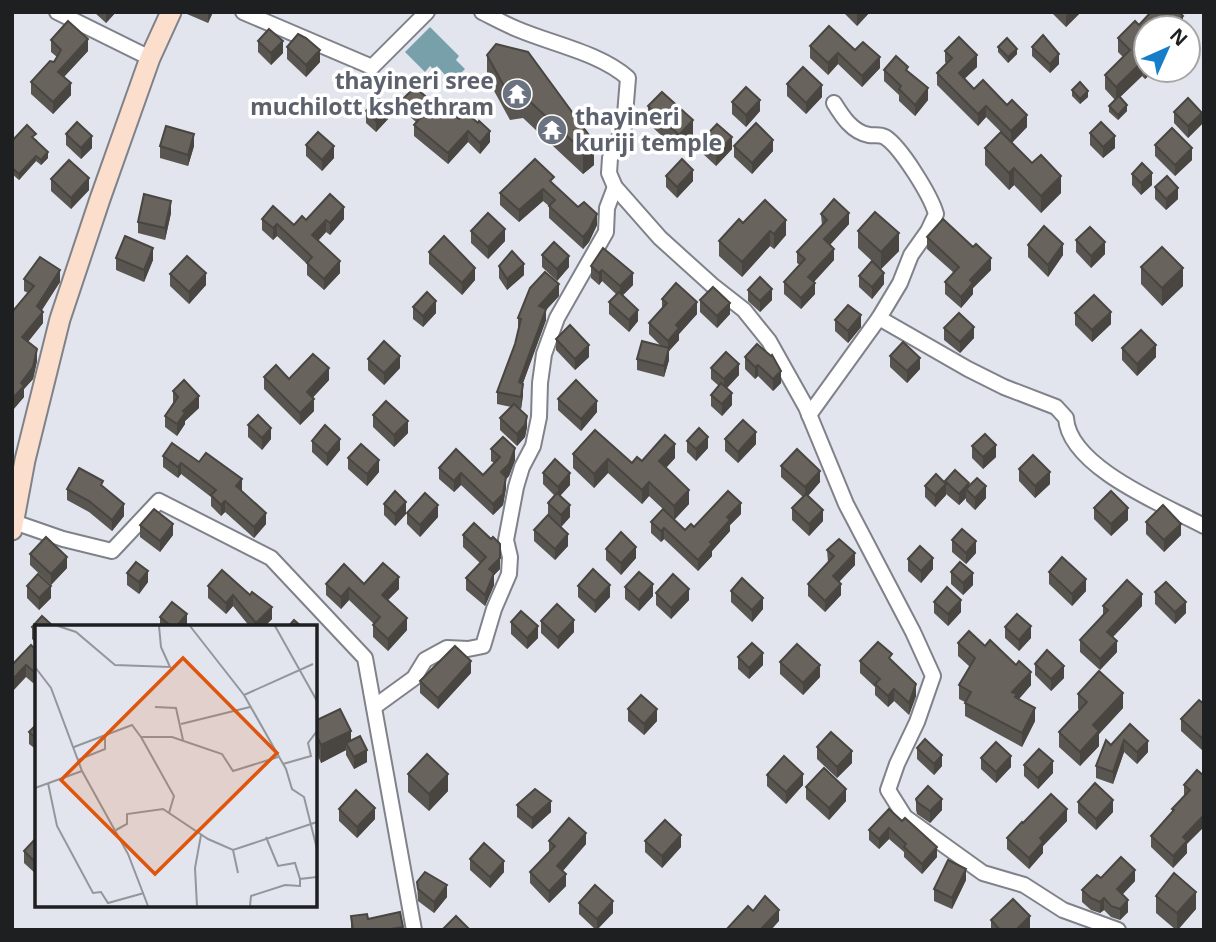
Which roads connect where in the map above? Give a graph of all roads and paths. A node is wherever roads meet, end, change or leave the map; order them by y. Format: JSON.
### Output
{"nodes":[{"id":1,"x":57,"y":12,"type":"edge"},
{"id":2,"x":171,"y":12,"type":"edge"},
{"id":3,"x":243,"y":12,"type":"edge"},
{"id":4,"x":427,"y":12,"type":"edge"},
{"id":5,"x":482,"y":12,"type":"edge"},
{"id":6,"x":150,"y":58,"type":"junction"},
{"id":7,"x":834,"y":103,"type":"dead end"},
{"id":8,"x":615,"y":187,"type":"junction"},
{"id":9,"x":879,"y":318,"type":"junction"},
{"id":10,"x":810,"y":415,"type":"junction"},
{"id":11,"x":13,"y":526,"type":"edge"},
{"id":12,"x":1204,"y":526,"type":"edge"},
{"id":13,"x":374,"y":707,"type":"junction"},
{"id":14,"x":414,"y":930,"type":"edge"},
{"id":15,"x":1118,"y":930,"type":"edge"}],
"edges":[{"from":1,"to":6,"type":"street"},
{"from":2,"to":6,"type":"main road"},
{"from":3,"to":4,"type":"street"},
{"from":5,"to":8,"type":"street"},
{"from":6,"to":11,"type":"main road"},
{"from":7,"to":9,"type":"street"},
{"from":8,"to":10,"type":"street"},
{"from":8,"to":13,"type":"street"},
{"from":9,"to":10,"type":"street"},
{"from":9,"to":12,"type":"street"},
{"from":10,"to":15,"type":"street"},
{"from":11,"to":13,"type":"street"},
{"from":13,"to":14,"type":"street"}]}
